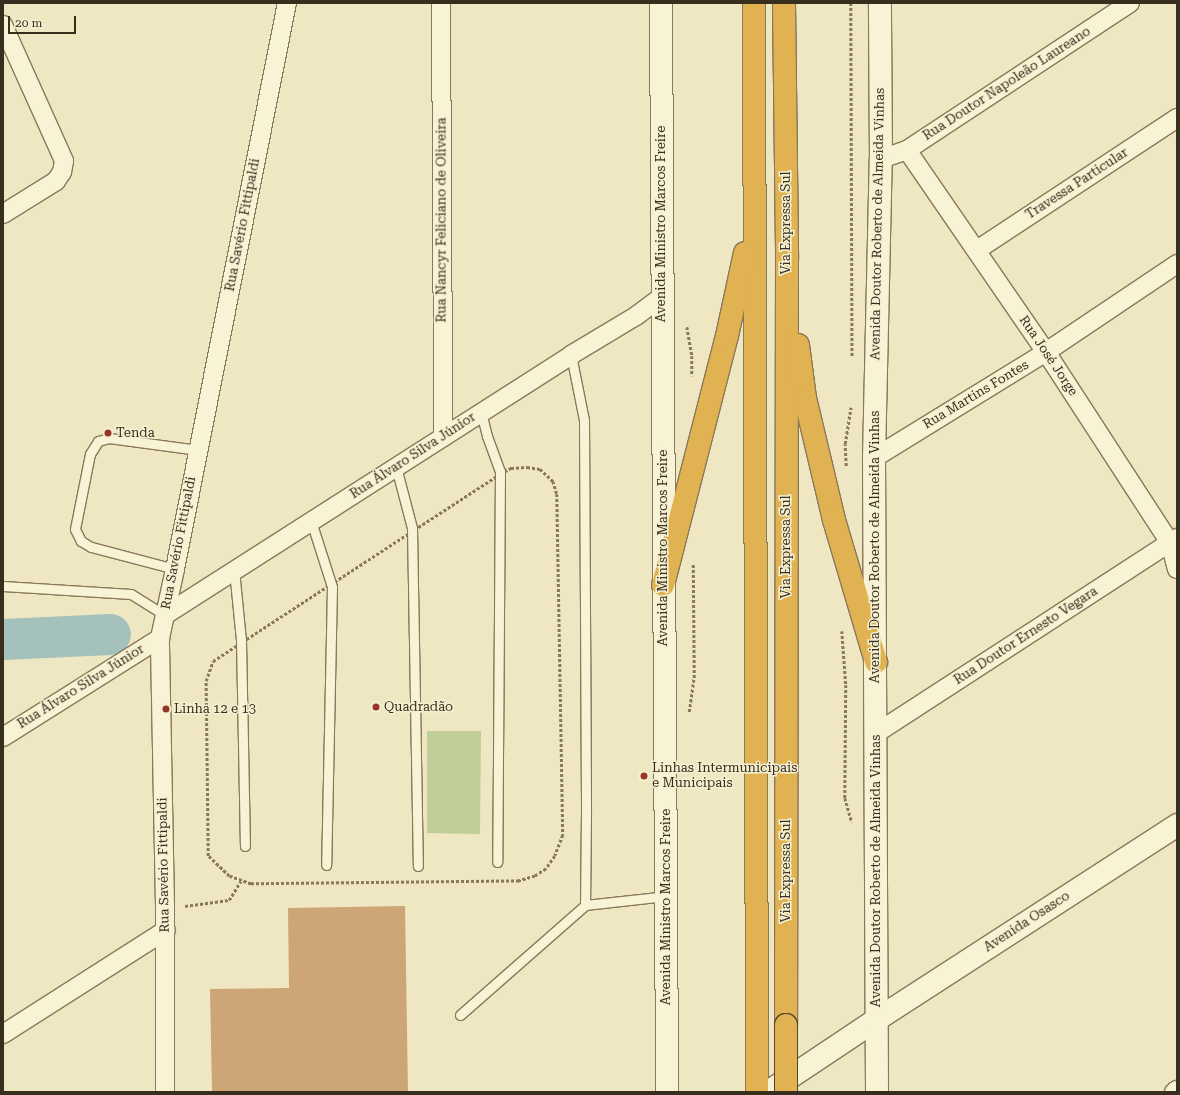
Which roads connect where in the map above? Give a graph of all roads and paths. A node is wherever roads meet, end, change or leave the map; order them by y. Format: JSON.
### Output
{"nodes":[{"id":1,"x":287,"y":3,"type":"edge"},
{"id":2,"x":441,"y":3,"type":"edge"},
{"id":3,"x":661,"y":3,"type":"edge"},
{"id":4,"x":754,"y":3,"type":"edge"},
{"id":5,"x":784,"y":3,"type":"edge"},
{"id":6,"x":880,"y":3,"type":"edge"},
{"id":7,"x":1130,"y":3,"type":"edge"},
{"id":8,"x":3,"y":25,"type":"edge"},
{"id":9,"x":1177,"y":118,"type":"edge"},
{"id":10,"x":907,"y":150,"type":"junction"},
{"id":11,"x":881,"y":160,"type":"junction"},
{"id":12,"x":754,"y":195,"type":"junction"},
{"id":13,"x":3,"y":214,"type":"edge"},
{"id":14,"x":977,"y":250,"type":"junction"},
{"id":15,"x":787,"y":259,"type":"junction"},
{"id":16,"x":1177,"y":264,"type":"edge"},
{"id":17,"x":661,"y":297,"type":"junction"},
{"id":18,"x":1046,"y":352,"type":"junction"},
{"id":19,"x":571,"y":355,"type":"junction"},
{"id":20,"x":481,"y":412,"type":"junction"},
{"id":21,"x":443,"y":437,"type":"junction"},
{"id":22,"x":198,"y":450,"type":"junction"},
{"id":23,"x":874,"y":458,"type":"junction"},
{"id":24,"x":396,"y":467,"type":"junction"},
{"id":25,"x":312,"y":521,"type":"junction"},
{"id":26,"x":1173,"y":541,"type":"edge"},
{"id":27,"x":176,"y":569,"type":"junction"},
{"id":28,"x":1177,"y":569,"type":"edge"},
{"id":29,"x":234,"y":570,"type":"junction"},
{"id":30,"x":663,"y":585,"type":"junction"},
{"id":31,"x":3,"y":586,"type":"edge"},
{"id":32,"x":165,"y":615,"type":"junction"},
{"id":33,"x":160,"y":638,"type":"junction"},
{"id":34,"x":876,"y":662,"type":"junction"},
{"id":35,"x":875,"y":734,"type":"junction"},
{"id":36,"x":3,"y":737,"type":"edge"},
{"id":37,"x":1177,"y":825,"type":"edge"},
{"id":38,"x":245,"y":846,"type":"dead end"},
{"id":39,"x":497,"y":862,"type":"dead end"},
{"id":40,"x":326,"y":865,"type":"dead end"},
{"id":41,"x":418,"y":866,"type":"dead end"},
{"id":42,"x":241,"y":881,"type":"dead end"},
{"id":43,"x":666,"y":896,"type":"junction"},
{"id":44,"x":585,"y":905,"type":"junction"},
{"id":45,"x":182,"y":906,"type":"dead end"},
{"id":46,"x":166,"y":930,"type":"junction"},
{"id":47,"x":460,"y":1015,"type":"dead end"},
{"id":48,"x":876,"y":1020,"type":"junction"},
{"id":49,"x":3,"y":1034,"type":"edge"},
{"id":50,"x":1177,"y":1090,"type":"edge"},
{"id":51,"x":165,"y":1092,"type":"edge"},
{"id":52,"x":667,"y":1092,"type":"edge"},
{"id":53,"x":757,"y":1092,"type":"edge"},
{"id":54,"x":768,"y":1092,"type":"edge"},
{"id":55,"x":786,"y":1092,"type":"edge"},
{"id":56,"x":876,"y":1092,"type":"edge"},
{"id":57,"x":1174,"y":1092,"type":"edge"}],
"edges":[{"from":1,"to":22,"type":"street","name":"Rua Savério Fittipaldi"},
{"from":2,"to":21,"type":"street","name":"Rua Nancyr Feliciano de Oliveira"},
{"from":3,"to":17,"type":"main road","name":"Avenida Ministro Marcos Freire"},
{"from":4,"to":12,"type":"highway"},
{"from":5,"to":15,"type":"highway","name":"Via Expressa Sul"},
{"from":6,"to":11,"type":"main road","name":"Avenida Doutor Roberto de Almeida Vinhas"},
{"from":7,"to":10,"type":"street","name":"Rua Doutor Napoleão Laureano"},
{"from":8,"to":13,"type":"street"},
{"from":9,"to":14,"type":"street","name":"Travessa Particular"},
{"from":10,"to":11,"type":"street","name":"Rua Doutor Napoleão Laureano"},
{"from":10,"to":14,"type":"street","name":"Rua José Jorge"},
{"from":11,"to":23,"type":"main road","name":"Avenida Doutor Roberto de Almeida Vinhas"},
{"from":12,"to":30,"type":"highway"},
{"from":12,"to":53,"type":"highway"},
{"from":14,"to":18,"type":"street","name":"Rua José Jorge"},
{"from":15,"to":34,"type":"highway"},
{"from":15,"to":55,"type":"highway","name":"Via Expressa Sul","bridge":true},
{"from":16,"to":18,"type":"street","name":"Rua Martins Fontes"},
{"from":17,"to":19,"type":"street","name":"Rua Álvaro Silva Júnior"},
{"from":17,"to":30,"type":"main road","name":"Avenida Ministro Marcos Freire"},
{"from":18,"to":23,"type":"street","name":"Rua Martins Fontes"},
{"from":18,"to":26,"type":"street","name":"Rua José Jorge"},
{"from":19,"to":20,"type":"street","name":"Rua Álvaro Silva Júnior"},
{"from":19,"to":44,"type":"lane"},
{"from":20,"to":21,"type":"street","name":"Rua Álvaro Silva Júnior"},
{"from":20,"to":39,"type":"lane"},
{"from":21,"to":24,"type":"street","name":"Rua Álvaro Silva Júnior"},
{"from":22,"to":27,"type":"street","name":"Rua Savério Fittipaldi"},
{"from":22,"to":27,"type":"lane"},
{"from":23,"to":34,"type":"main road","name":"Avenida Doutor Roberto de Almeida Vinhas"},
{"from":24,"to":25,"type":"street","name":"Rua Álvaro Silva Júnior"},
{"from":24,"to":41,"type":"lane"},
{"from":25,"to":29,"type":"street","name":"Rua Álvaro Silva Júnior"},
{"from":25,"to":40,"type":"lane"},
{"from":26,"to":28,"type":"street","name":"Rua José Jorge"},
{"from":26,"to":35,"type":"street","name":"Rua Doutor Ernesto Vegara"},
{"from":27,"to":32,"type":"street","name":"Rua Savério Fittipaldi"},
{"from":29,"to":32,"type":"street","name":"Rua Álvaro Silva Júnior"},
{"from":29,"to":38,"type":"lane"},
{"from":30,"to":43,"type":"main road","name":"Avenida Ministro Marcos Freire"},
{"from":31,"to":32,"type":"lane"},
{"from":32,"to":33,"type":"street","name":"Rua Savério Fittipaldi"},
{"from":33,"to":36,"type":"street","name":"Rua Álvaro Silva Júnior"},
{"from":33,"to":46,"type":"street","name":"Rua Savério Fittipaldi"},
{"from":34,"to":35,"type":"main road","name":"Avenida Doutor Roberto de Almeida Vinhas"},
{"from":35,"to":48,"type":"main road","name":"Avenida Doutor Roberto de Almeida Vinhas"},
{"from":37,"to":48,"type":"main road","name":"Avenida Osasco"},
{"from":42,"to":45,"type":"path"},
{"from":43,"to":44,"type":"lane"},
{"from":43,"to":52,"type":"main road","name":"Avenida Ministro Marcos Freire"},
{"from":44,"to":47,"type":"lane"},
{"from":46,"to":49,"type":"street"},
{"from":46,"to":51,"type":"street","name":"Rua Savério Fittipaldi"},
{"from":48,"to":54,"type":"main road","name":"Avenida Osasco"},
{"from":48,"to":56,"type":"main road","name":"Avenida Doutor Roberto de Almeida Vinhas"},
{"from":50,"to":57,"type":"street"}]}
